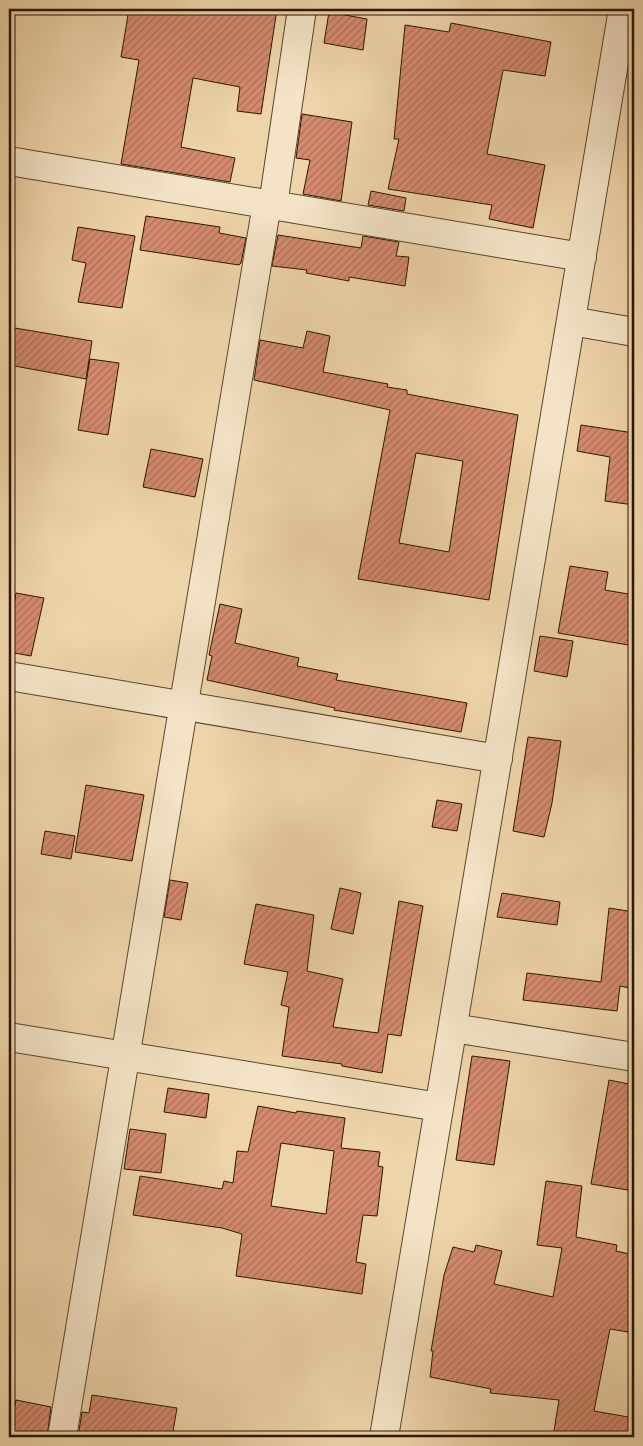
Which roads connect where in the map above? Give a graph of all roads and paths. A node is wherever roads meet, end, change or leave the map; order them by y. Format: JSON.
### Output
{"nodes":[{"id":1,"x":302,"y":9,"type":"edge"},
{"id":2,"x":623,"y":9,"type":"edge"},
{"id":3,"x":9,"y":161,"type":"edge"},
{"id":4,"x":270,"y":205,"type":"junction"},
{"id":5,"x":582,"y":257,"type":"junction"},
{"id":6,"x":571,"y":321,"type":"junction"},
{"id":7,"x":634,"y":332,"type":"edge"},
{"id":8,"x":9,"y":676,"type":"edge"},
{"id":9,"x":184,"y":706,"type":"junction"},
{"id":10,"x":498,"y":760,"type":"junction"},
{"id":11,"x":453,"y":1028,"type":"junction"},
{"id":12,"x":9,"y":1037,"type":"edge"},
{"id":13,"x":126,"y":1056,"type":"junction"},
{"id":14,"x":634,"y":1057,"type":"edge"},
{"id":15,"x":439,"y":1107,"type":"junction"},
{"id":16,"x":62,"y":1437,"type":"edge"},
{"id":17,"x":384,"y":1437,"type":"edge"}],
"edges":[{"from":1,"to":4,"type":"street"},
{"from":2,"to":5,"type":"street"},
{"from":3,"to":4,"type":"street"},
{"from":4,"to":5,"type":"street"},
{"from":4,"to":9,"type":"street"},
{"from":5,"to":6,"type":"street"},
{"from":6,"to":7,"type":"street"},
{"from":6,"to":10,"type":"street"},
{"from":8,"to":9,"type":"street"},
{"from":9,"to":10,"type":"street"},
{"from":9,"to":13,"type":"street"},
{"from":10,"to":11,"type":"street"},
{"from":11,"to":14,"type":"street"},
{"from":11,"to":15,"type":"street"},
{"from":12,"to":13,"type":"street"},
{"from":13,"to":15,"type":"street"},
{"from":13,"to":16,"type":"street"},
{"from":15,"to":17,"type":"street"}]}
